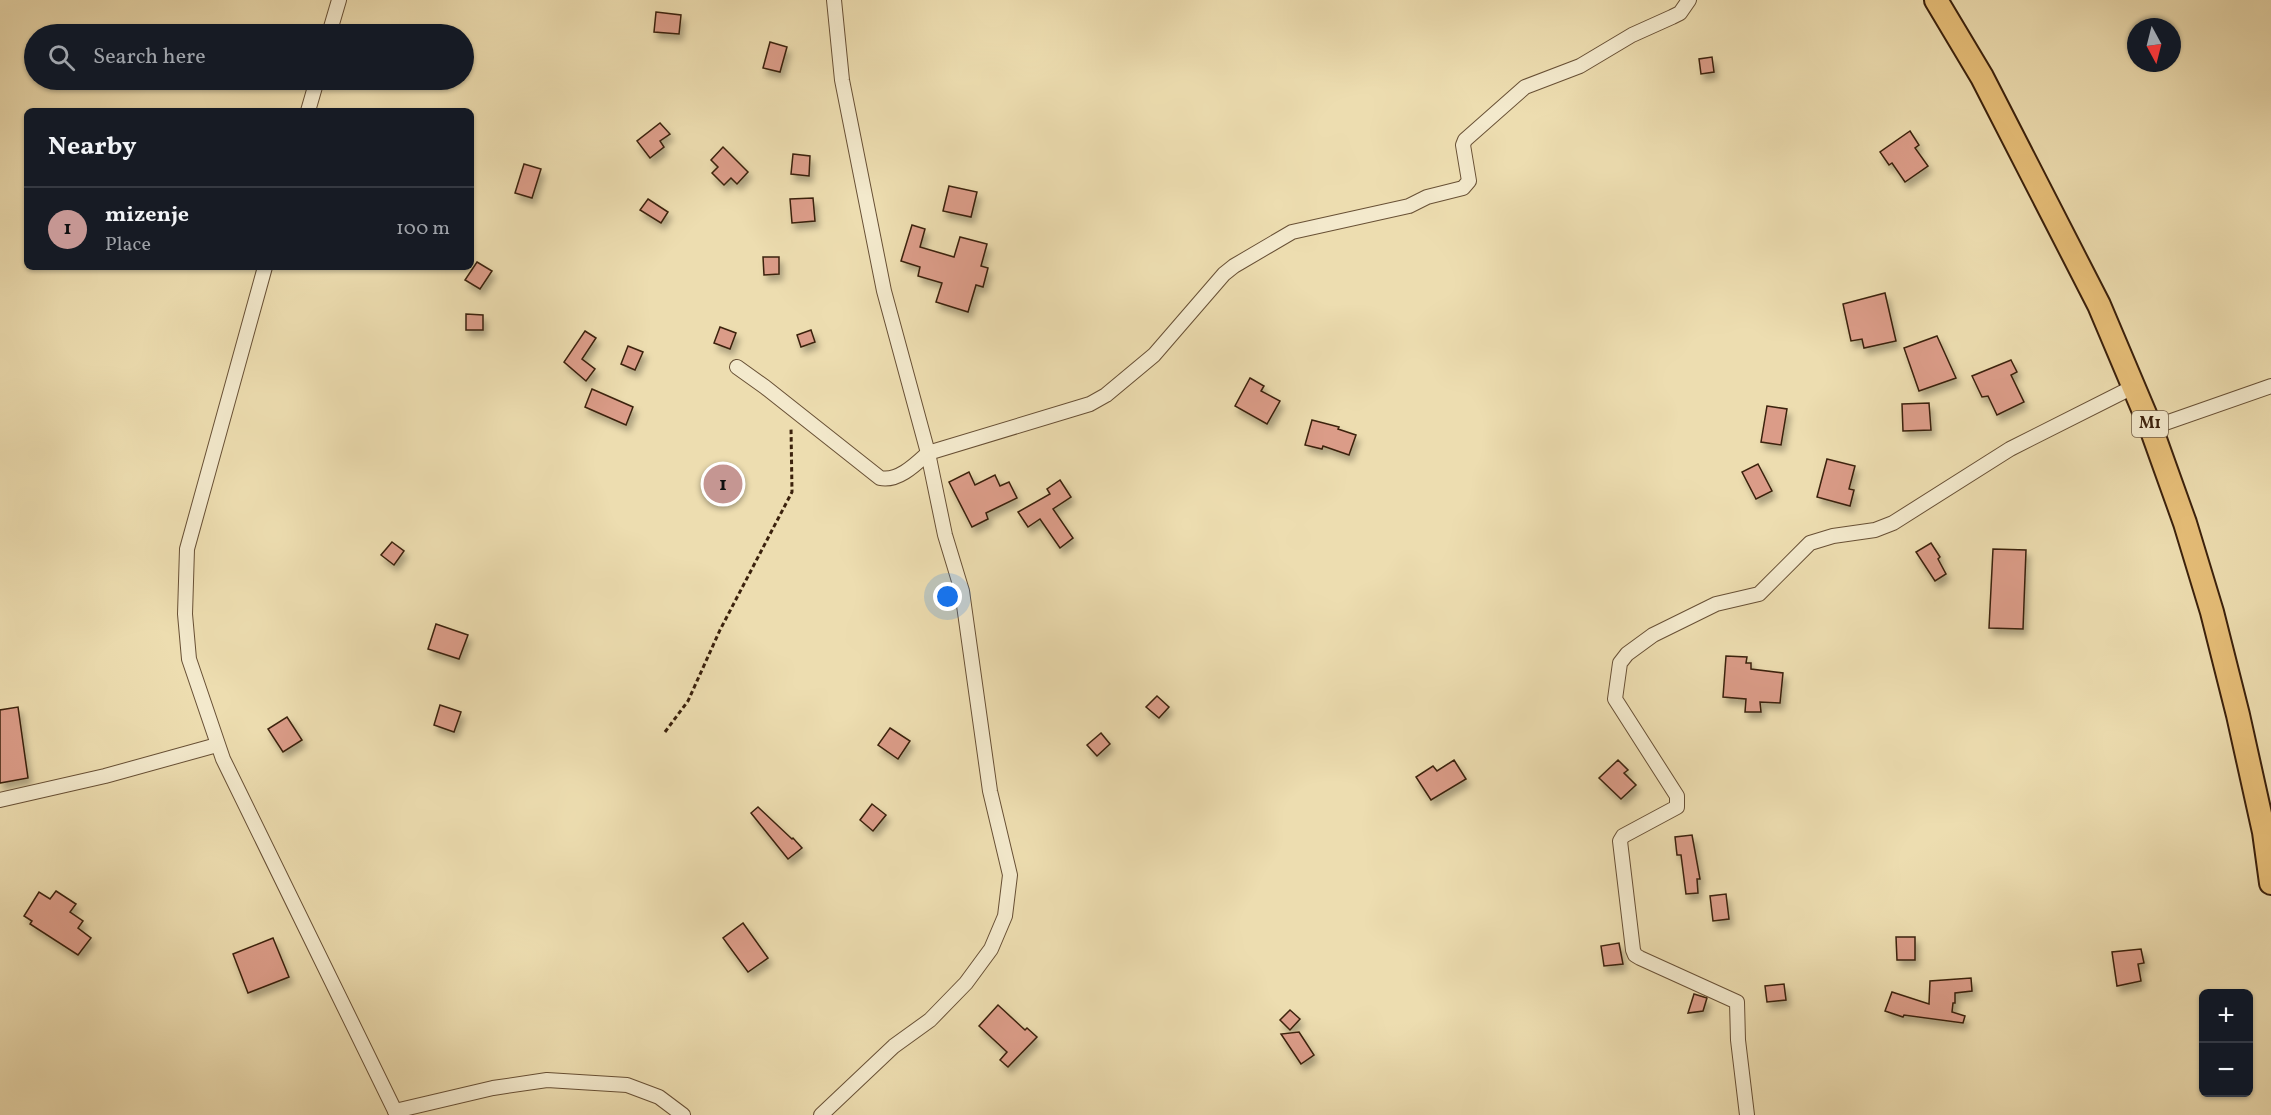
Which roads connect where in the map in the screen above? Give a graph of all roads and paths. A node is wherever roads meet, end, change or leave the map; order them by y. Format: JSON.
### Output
{"nodes":[{"id":1,"x":339,"y":0,"type":"edge"},
{"id":2,"x":834,"y":0,"type":"edge"},
{"id":3,"x":1689,"y":0,"type":"edge"},
{"id":4,"x":1936,"y":0,"type":"edge"},
{"id":5,"x":332,"y":24,"type":"edge"},
{"id":6,"x":314,"y":90,"type":"edge"},
{"id":7,"x":309,"y":108,"type":"edge"},
{"id":8,"x":264,"y":270,"type":"edge"},
{"id":9,"x":737,"y":367,"type":"dead end"},
{"id":10,"x":2271,"y":386,"type":"edge"},
{"id":11,"x":2135,"y":387,"type":"junction"},
{"id":12,"x":789,"y":407,"type":"junction"},
{"id":13,"x":2151,"y":428,"type":"junction"},
{"id":14,"x":928,"y":453,"type":"junction"},
{"id":15,"x":665,"y":732,"type":"dead end"},
{"id":16,"x":217,"y":746,"type":"junction"},
{"id":17,"x":0,"y":800,"type":"edge"},
{"id":18,"x":2271,"y":883,"type":"edge"},
{"id":19,"x":396,"y":1113,"type":"edge"},
{"id":20,"x":683,"y":1115,"type":"edge"},
{"id":21,"x":820,"y":1115,"type":"edge"},
{"id":22,"x":1747,"y":1115,"type":"edge"}],
"edges":[{"from":1,"to":5,"type":"street"},
{"from":2,"to":14,"type":"street"},
{"from":3,"to":14,"type":"street"},
{"from":4,"to":11,"type":"highway","number":"M1"},
{"from":6,"to":7,"type":"street"},
{"from":8,"to":16,"type":"street"},
{"from":9,"to":12,"type":"street"},
{"from":10,"to":13,"type":"street"},
{"from":11,"to":13,"type":"highway","number":"M1"},
{"from":11,"to":22,"type":"street"},
{"from":12,"to":14,"type":"street"},
{"from":12,"to":15,"type":"path"},
{"from":13,"to":18,"type":"highway","number":"M1"},
{"from":14,"to":21,"type":"street"},
{"from":16,"to":17,"type":"street"},
{"from":16,"to":19,"type":"street"},
{"from":19,"to":20,"type":"street"}]}
